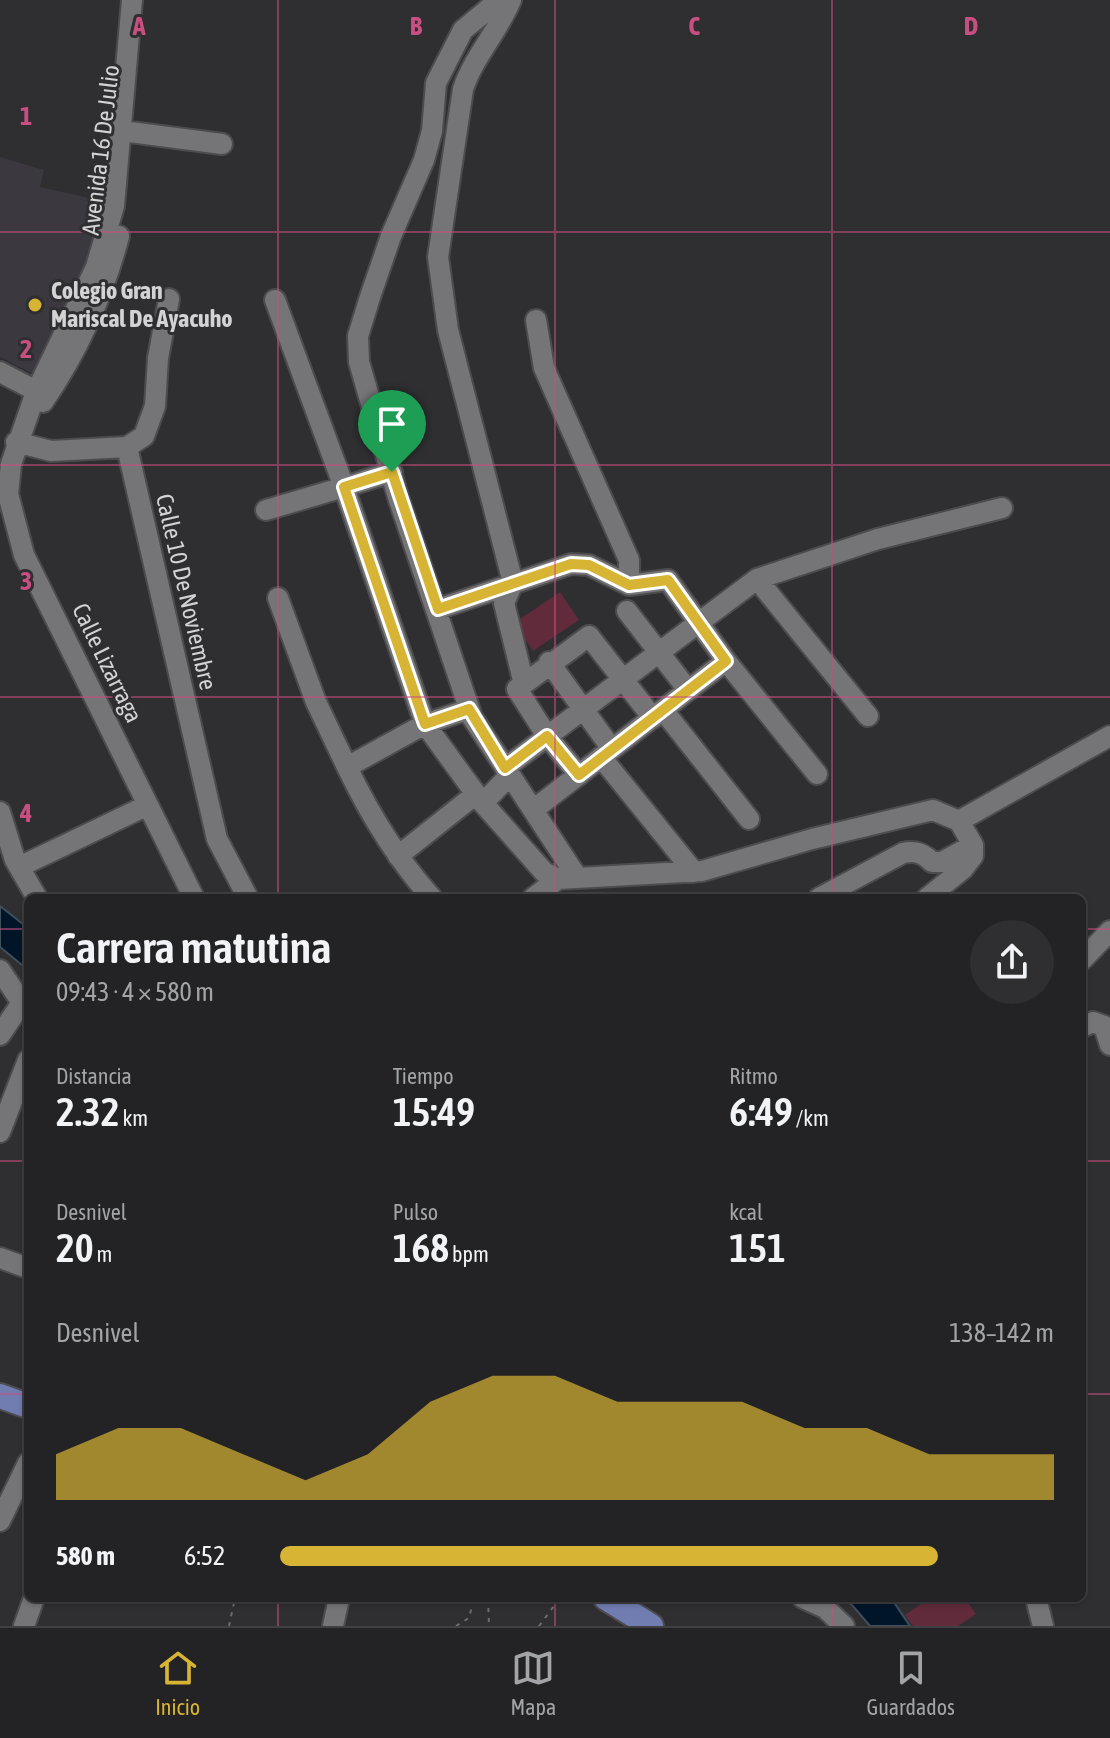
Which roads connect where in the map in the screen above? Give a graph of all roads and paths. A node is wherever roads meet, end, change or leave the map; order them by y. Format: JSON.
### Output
{"nodes":[{"id":1,"x":132,"y":0,"type":"edge"},
{"id":2,"x":146,"y":0,"type":"edge"},
{"id":3,"x":499,"y":0,"type":"edge"},
{"id":4,"x":511,"y":0,"type":"edge"},
{"id":5,"x":130,"y":132,"type":"junction"},
{"id":6,"x":222,"y":144,"type":"dead end"},
{"id":7,"x":169,"y":299,"type":"dead end"},
{"id":8,"x":275,"y":300,"type":"dead end"},
{"id":9,"x":536,"y":320,"type":"dead end"},
{"id":10,"x":0,"y":372,"type":"edge"},
{"id":11,"x":42,"y":394,"type":"junction"},
{"id":12,"x":16,"y":442,"type":"junction"},
{"id":13,"x":127,"y":447,"type":"junction"},
{"id":14,"x":392,"y":472,"type":"junction"},
{"id":15,"x":344,"y":487,"type":"junction"},
{"id":16,"x":1002,"y":508,"type":"dead end"},
{"id":17,"x":266,"y":510,"type":"dead end"},
{"id":18,"x":757,"y":579,"type":"junction"},
{"id":19,"x":513,"y":583,"type":"junction"},
{"id":20,"x":629,"y":585,"type":"junction"},
{"id":21,"x":278,"y":598,"type":"dead end"},
{"id":22,"x":438,"y":609,"type":"junction"},
{"id":23,"x":627,"y":611,"type":"dead end"},
{"id":24,"x":699,"y":620,"type":"junction"},
{"id":25,"x":658,"y":651,"type":"junction"},
{"id":26,"x":726,"y":661,"type":"junction"},
{"id":27,"x":549,"y":662,"type":"junction"},
{"id":28,"x":622,"y":678,"type":"junction"},
{"id":29,"x":524,"y":684,"type":"junction"},
{"id":30,"x":688,"y":690,"type":"junction"},
{"id":31,"x":583,"y":708,"type":"junction"},
{"id":32,"x":469,"y":709,"type":"junction"},
{"id":33,"x":658,"y":714,"type":"junction"},
{"id":34,"x":868,"y":716,"type":"dead end"},
{"id":35,"x":425,"y":724,"type":"junction"},
{"id":36,"x":547,"y":736,"type":"junction"},
{"id":37,"x":1110,"y":736,"type":"edge"},
{"id":38,"x":607,"y":753,"type":"junction"},
{"id":39,"x":347,"y":767,"type":"junction"},
{"id":40,"x":507,"y":772,"type":"junction"},
{"id":41,"x":817,"y":774,"type":"dead end"},
{"id":42,"x":579,"y":775,"type":"junction"},
{"id":43,"x":479,"y":799,"type":"junction"},
{"id":44,"x":146,"y":806,"type":"junction"},
{"id":45,"x":533,"y":810,"type":"junction"},
{"id":46,"x":0,"y":812,"type":"edge"},
{"id":47,"x":749,"y":819,"type":"dead end"},
{"id":48,"x":959,"y":821,"type":"junction"},
{"id":49,"x":973,"y":845,"type":"junction"},
{"id":50,"x":398,"y":856,"type":"junction"},
{"id":51,"x":19,"y":867,"type":"junction"},
{"id":52,"x":694,"y":872,"type":"junction"},
{"id":53,"x":567,"y":878,"type":"junction"},
{"id":54,"x":35,"y":894,"type":"edge"},
{"id":55,"x":192,"y":894,"type":"edge"},
{"id":56,"x":246,"y":894,"type":"edge"},
{"id":57,"x":429,"y":894,"type":"edge"},
{"id":58,"x":540,"y":894,"type":"edge"},
{"id":59,"x":826,"y":894,"type":"edge"},
{"id":60,"x":932,"y":894,"type":"edge"},
{"id":61,"x":1110,"y":931,"type":"edge"},
{"id":62,"x":1086,"y":956,"type":"edge"},
{"id":63,"x":0,"y":970,"type":"edge"},
{"id":64,"x":24,"y":1001,"type":"edge"},
{"id":65,"x":24,"y":1006,"type":"edge"},
{"id":66,"x":1086,"y":1025,"type":"edge"},
{"id":67,"x":0,"y":1035,"type":"edge"},
{"id":68,"x":1110,"y":1045,"type":"edge"},
{"id":69,"x":24,"y":1070,"type":"edge"},
{"id":70,"x":0,"y":1132,"type":"edge"},
{"id":71,"x":0,"y":1258,"type":"edge"},
{"id":72,"x":24,"y":1267,"type":"edge"},
{"id":73,"x":0,"y":1396,"type":"edge"},
{"id":74,"x":24,"y":1405,"type":"edge"},
{"id":75,"x":24,"y":1471,"type":"edge"},
{"id":76,"x":0,"y":1521,"type":"edge"},
{"id":77,"x":33,"y":1602,"type":"edge"},
{"id":78,"x":234,"y":1602,"type":"edge"},
{"id":79,"x":335,"y":1602,"type":"edge"},
{"id":80,"x":473,"y":1602,"type":"edge"},
{"id":81,"x":488,"y":1602,"type":"edge"},
{"id":82,"x":557,"y":1602,"type":"edge"},
{"id":83,"x":612,"y":1602,"type":"edge"},
{"id":84,"x":812,"y":1602,"type":"edge"},
{"id":85,"x":1037,"y":1602,"type":"edge"},
{"id":86,"x":24,"y":1626,"type":"edge"},
{"id":87,"x":229,"y":1626,"type":"edge"},
{"id":88,"x":333,"y":1626,"type":"edge"},
{"id":89,"x":456,"y":1626,"type":"edge"},
{"id":90,"x":489,"y":1626,"type":"edge"},
{"id":91,"x":539,"y":1626,"type":"edge"},
{"id":92,"x":651,"y":1626,"type":"edge"},
{"id":93,"x":844,"y":1626,"type":"edge"},
{"id":94,"x":1043,"y":1626,"type":"edge"}],
"edges":[{"from":1,"to":11,"type":"street","name":"Avenida 16 De Julio"},
{"from":2,"to":5,"type":"street","name":"Avenida 16 De Julio"},
{"from":3,"to":14,"type":"street"},
{"from":4,"to":19,"type":"street"},
{"from":5,"to":6,"type":"street"},
{"from":5,"to":11,"type":"street","name":"Avenida 16 De Julio"},
{"from":7,"to":13,"type":"street"},
{"from":8,"to":15,"type":"street"},
{"from":9,"to":20,"type":"street"},
{"from":10,"to":11,"type":"street"},
{"from":11,"to":12,"type":"street","name":"Avenida 16 De Julio"},
{"from":12,"to":13,"type":"street"},
{"from":12,"to":44,"type":"street","name":"Calle Lizarraga"},
{"from":13,"to":56,"type":"street","name":"Calle 10 De Noviembre"},
{"from":14,"to":15,"type":"street"},
{"from":14,"to":22,"type":"street"},
{"from":15,"to":17,"type":"street"},
{"from":15,"to":35,"type":"street"},
{"from":16,"to":18,"type":"street"},
{"from":18,"to":24,"type":"street"},
{"from":18,"to":34,"type":"street"},
{"from":19,"to":20,"type":"street"},
{"from":19,"to":22,"type":"street"},
{"from":19,"to":29,"type":"street"},
{"from":20,"to":24,"type":"street"},
{"from":21,"to":39,"type":"street"},
{"from":22,"to":32,"type":"street"},
{"from":23,"to":25,"type":"street"},
{"from":24,"to":25,"type":"street"},
{"from":24,"to":26,"type":"street"},
{"from":25,"to":28,"type":"street"},
{"from":25,"to":30,"type":"street"},
{"from":26,"to":30,"type":"street"},
{"from":26,"to":41,"type":"street"},
{"from":27,"to":28,"type":"street"},
{"from":27,"to":29,"type":"street"},
{"from":27,"to":31,"type":"street"},
{"from":28,"to":31,"type":"street"},
{"from":28,"to":33,"type":"street"},
{"from":29,"to":36,"type":"street"},
{"from":30,"to":33,"type":"street"},
{"from":31,"to":36,"type":"street"},
{"from":31,"to":38,"type":"street"},
{"from":32,"to":35,"type":"street"},
{"from":32,"to":40,"type":"street"},
{"from":33,"to":38,"type":"street"},
{"from":33,"to":47,"type":"street"},
{"from":35,"to":39,"type":"street"},
{"from":35,"to":43,"type":"street"},
{"from":36,"to":40,"type":"street"},
{"from":36,"to":42,"type":"street"},
{"from":37,"to":48,"type":"street"},
{"from":38,"to":42,"type":"street"},
{"from":38,"to":52,"type":"street"},
{"from":39,"to":50,"type":"street"},
{"from":40,"to":43,"type":"street"},
{"from":40,"to":45,"type":"street"},
{"from":42,"to":45,"type":"street"},
{"from":43,"to":50,"type":"street"},
{"from":43,"to":53,"type":"street"},
{"from":44,"to":51,"type":"street"},
{"from":44,"to":55,"type":"street","name":"Calle Lizarraga"},
{"from":45,"to":53,"type":"street"},
{"from":46,"to":51,"type":"street"},
{"from":48,"to":49,"type":"street"},
{"from":48,"to":52,"type":"street"},
{"from":49,"to":59,"type":"street"},
{"from":49,"to":60,"type":"street"},
{"from":50,"to":57,"type":"street"},
{"from":51,"to":54,"type":"street"},
{"from":52,"to":53,"type":"street"},
{"from":53,"to":58,"type":"street"},
{"from":61,"to":62,"type":"street"},
{"from":63,"to":64,"type":"street"},
{"from":65,"to":67,"type":"street"},
{"from":66,"to":68,"type":"street"},
{"from":69,"to":70,"type":"street"},
{"from":71,"to":72,"type":"street"},
{"from":73,"to":74,"type":"main road"},
{"from":75,"to":76,"type":"street"},
{"from":77,"to":86,"type":"street"},
{"from":78,"to":87,"type":"path"},
{"from":79,"to":88,"type":"street"},
{"from":80,"to":89,"type":"path"},
{"from":81,"to":90,"type":"path"},
{"from":82,"to":91,"type":"path"},
{"from":83,"to":92,"type":"main road"},
{"from":84,"to":93,"type":"street"},
{"from":85,"to":94,"type":"street"}]}
